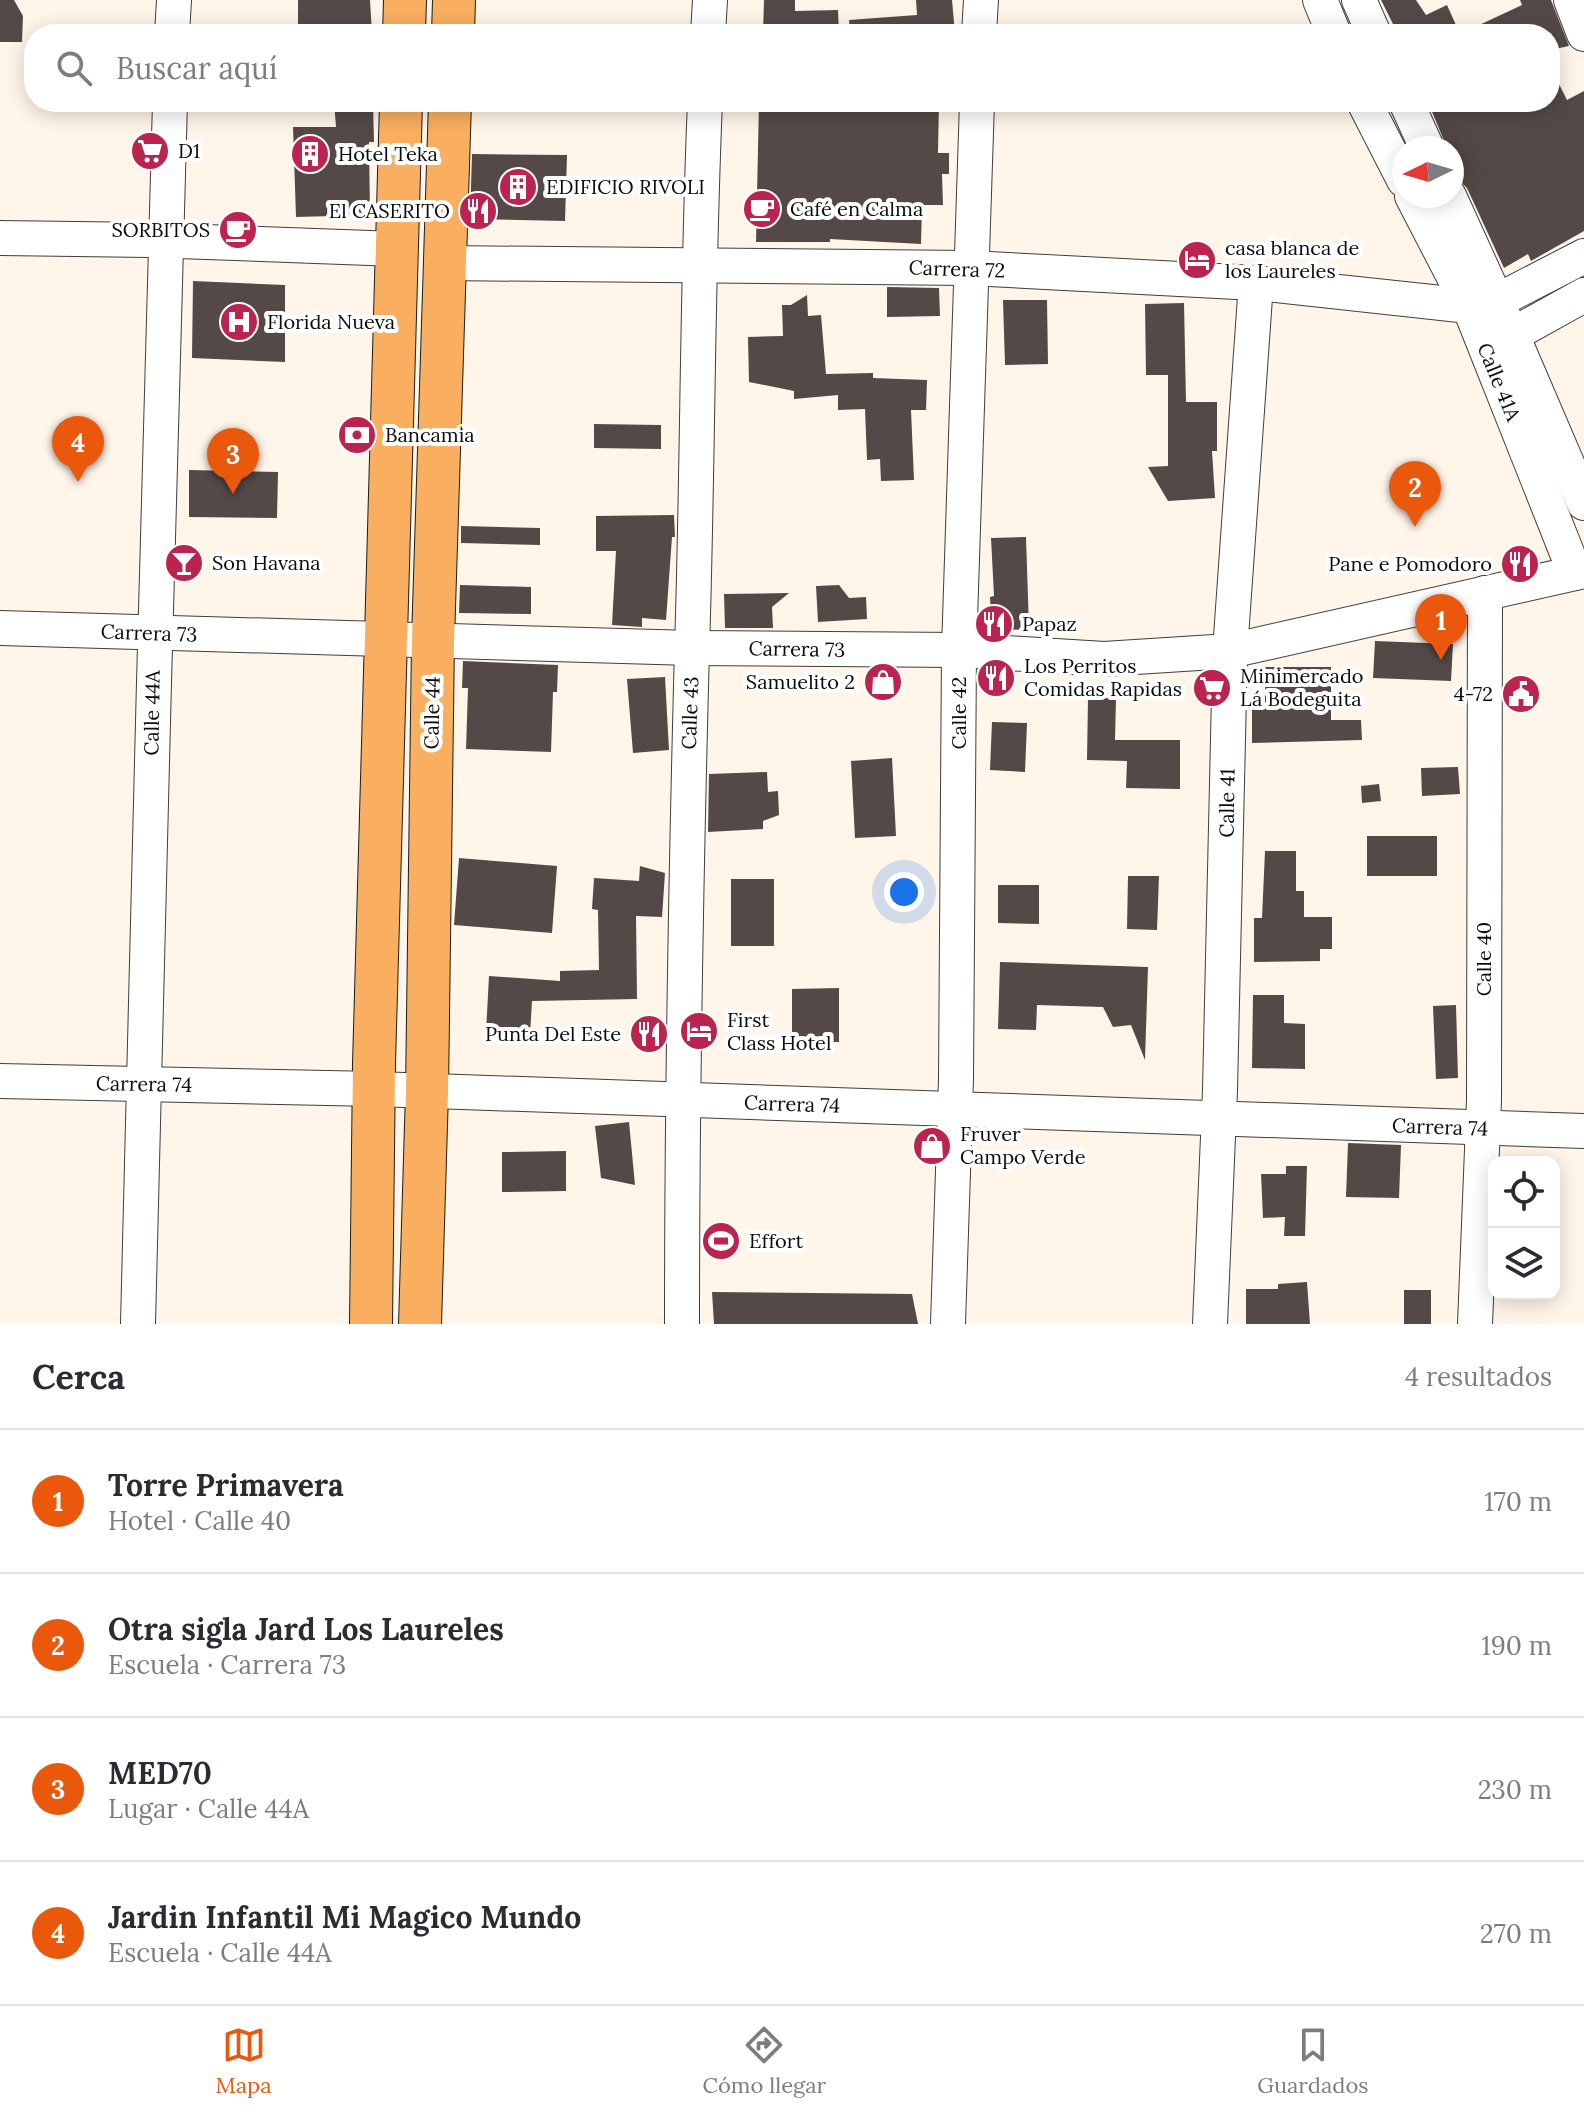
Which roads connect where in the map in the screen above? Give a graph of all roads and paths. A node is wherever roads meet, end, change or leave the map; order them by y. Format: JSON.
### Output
{"nodes":[{"id":1,"x":174,"y":0,"type":"edge"},
{"id":2,"x":405,"y":0,"type":"edge"},
{"id":3,"x":454,"y":0,"type":"edge"},
{"id":4,"x":710,"y":0,"type":"edge"},
{"id":5,"x":981,"y":0,"type":"edge"},
{"id":6,"x":1320,"y":0,"type":"edge"},
{"id":7,"x":1359,"y":0,"type":"edge"},
{"id":8,"x":1571,"y":0,"type":"edge"},
{"id":9,"x":173,"y":24,"type":"edge"},
{"id":10,"x":404,"y":24,"type":"edge"},
{"id":11,"x":453,"y":24,"type":"edge"},
{"id":12,"x":709,"y":24,"type":"edge"},
{"id":13,"x":980,"y":24,"type":"edge"},
{"id":14,"x":1330,"y":24,"type":"edge"},
{"id":15,"x":1370,"y":24,"type":"edge"},
{"id":16,"x":1584,"y":34,"type":"edge"},
{"id":17,"x":170,"y":112,"type":"edge"},
{"id":18,"x":401,"y":112,"type":"edge"},
{"id":19,"x":450,"y":112,"type":"edge"},
{"id":20,"x":705,"y":112,"type":"edge"},
{"id":21,"x":977,"y":112,"type":"edge"},
{"id":22,"x":1369,"y":112,"type":"edge"},
{"id":23,"x":1411,"y":112,"type":"edge"},
{"id":24,"x":1422,"y":136,"type":"edge"},
{"id":25,"x":1392,"y":157,"type":"edge"},
{"id":26,"x":1420,"y":208,"type":"edge"},
{"id":27,"x":1453,"y":208,"type":"edge"},
{"id":28,"x":0,"y":238,"type":"edge"},
{"id":29,"x":165,"y":240,"type":"junction"},
{"id":30,"x":397,"y":249,"type":"junction"},
{"id":31,"x":1584,"y":256,"type":"edge"},
{"id":32,"x":444,"y":263,"type":"junction"},
{"id":33,"x":698,"y":264,"type":"junction"},
{"id":34,"x":970,"y":268,"type":"junction"},
{"id":35,"x":1256,"y":283,"type":"junction"},
{"id":36,"x":1584,"y":295,"type":"edge"},
{"id":37,"x":1483,"y":303,"type":"junction"},
{"id":38,"x":1512,"y":335,"type":"junction"},
{"id":39,"x":1584,"y":503,"type":"edge"},
{"id":40,"x":1580,"y":572,"type":"edge"},
{"id":41,"x":1485,"y":593,"type":"junction"},
{"id":42,"x":0,"y":628,"type":"edge"},
{"id":43,"x":153,"y":633,"type":"junction"},
{"id":44,"x":387,"y":640,"type":"junction"},
{"id":45,"x":433,"y":640,"type":"junction"},
{"id":46,"x":692,"y":648,"type":"junction"},
{"id":47,"x":959,"y":650,"type":"junction"},
{"id":48,"x":1230,"y":651,"type":"junction"},
{"id":49,"x":0,"y":1081,"type":"edge"},
{"id":50,"x":145,"y":1084,"type":"junction"},
{"id":51,"x":376,"y":1089,"type":"junction"},
{"id":52,"x":427,"y":1092,"type":"junction"},
{"id":53,"x":682,"y":1100,"type":"junction"},
{"id":54,"x":954,"y":1110,"type":"junction"},
{"id":55,"x":1218,"y":1119,"type":"junction"},
{"id":56,"x":1483,"y":1128,"type":"junction"},
{"id":57,"x":1584,"y":1131,"type":"edge"},
{"id":58,"x":138,"y":1324,"type":"edge"},
{"id":59,"x":371,"y":1324,"type":"edge"},
{"id":60,"x":420,"y":1324,"type":"edge"},
{"id":61,"x":682,"y":1324,"type":"edge"},
{"id":62,"x":948,"y":1324,"type":"edge"},
{"id":63,"x":1210,"y":1324,"type":"edge"},
{"id":64,"x":1475,"y":1324,"type":"edge"}],
"edges":[{"from":1,"to":9,"type":"street"},
{"from":2,"to":10,"type":"main road"},
{"from":3,"to":11,"type":"main road"},
{"from":4,"to":12,"type":"street"},
{"from":5,"to":13,"type":"street"},
{"from":6,"to":14,"type":"street"},
{"from":7,"to":15,"type":"street"},
{"from":8,"to":16,"type":"street"},
{"from":17,"to":29,"type":"street","name":"Calle 44A"},
{"from":18,"to":30,"type":"main road"},
{"from":19,"to":32,"type":"main road","name":"Calle 44"},
{"from":20,"to":33,"type":"street","name":"Calle 43"},
{"from":21,"to":34,"type":"street","name":"Calle 42"},
{"from":22,"to":25,"type":"street"},
{"from":23,"to":24,"type":"street"},
{"from":26,"to":37,"type":"street","name":"Calle 41A"},
{"from":27,"to":37,"type":"street"},
{"from":28,"to":29,"type":"street"},
{"from":29,"to":30,"type":"street"},
{"from":29,"to":43,"type":"street","name":"Calle 44A"},
{"from":30,"to":44,"type":"main road"},
{"from":31,"to":37,"type":"street"},
{"from":32,"to":33,"type":"street","name":"Carrera 72"},
{"from":32,"to":45,"type":"main road","name":"Calle 44"},
{"from":33,"to":34,"type":"street","name":"Carrera 72"},
{"from":33,"to":46,"type":"street","name":"Calle 43"},
{"from":34,"to":35,"type":"street","name":"Carrera 72"},
{"from":34,"to":47,"type":"street","name":"Calle 42"},
{"from":35,"to":37,"type":"street","name":"Carrera 72"},
{"from":35,"to":48,"type":"street","name":"Calle 41"},
{"from":36,"to":38,"type":"street"},
{"from":37,"to":38,"type":"street"},
{"from":37,"to":40,"type":"street","name":"Calle 41A"},
{"from":38,"to":39,"type":"street"},
{"from":40,"to":41,"type":"street","name":"Carrera 73"},
{"from":41,"to":48,"type":"street","name":"Carrera 73"},
{"from":41,"to":56,"type":"street","name":"Calle 40"},
{"from":42,"to":43,"type":"street","name":"Carrera 73"},
{"from":43,"to":44,"type":"street","name":"Carrera 73"},
{"from":43,"to":50,"type":"street","name":"Calle 44A"},
{"from":44,"to":45,"type":"street","name":"Carrera 73"},
{"from":44,"to":51,"type":"main road"},
{"from":45,"to":46,"type":"street","name":"Carrera 73"},
{"from":45,"to":52,"type":"main road","name":"Calle 44"},
{"from":46,"to":47,"type":"street","name":"Carrera 73"},
{"from":46,"to":53,"type":"street","name":"Calle 43"},
{"from":47,"to":48,"type":"street","name":"Carrera 73"},
{"from":47,"to":54,"type":"street","name":"Calle 42"},
{"from":48,"to":55,"type":"street","name":"Calle 41"},
{"from":49,"to":50,"type":"street","name":"Carrera 74"},
{"from":50,"to":51,"type":"street","name":"Carrera 74"},
{"from":50,"to":58,"type":"street","name":"Calle 44A"},
{"from":51,"to":52,"type":"street","name":"Carrera 74"},
{"from":51,"to":59,"type":"main road"},
{"from":52,"to":53,"type":"street","name":"Carrera 74"},
{"from":52,"to":60,"type":"main road","name":"Calle 44"},
{"from":53,"to":54,"type":"street","name":"Carrera 74"},
{"from":53,"to":61,"type":"street","name":"Calle 43"},
{"from":54,"to":55,"type":"street","name":"Carrera 74"},
{"from":54,"to":62,"type":"street","name":"Calle 42"},
{"from":55,"to":56,"type":"street","name":"Carrera 74"},
{"from":55,"to":63,"type":"street","name":"Calle 41"},
{"from":56,"to":57,"type":"street","name":"Carrera 74"},
{"from":56,"to":64,"type":"street","name":"Calle 40"}]}
